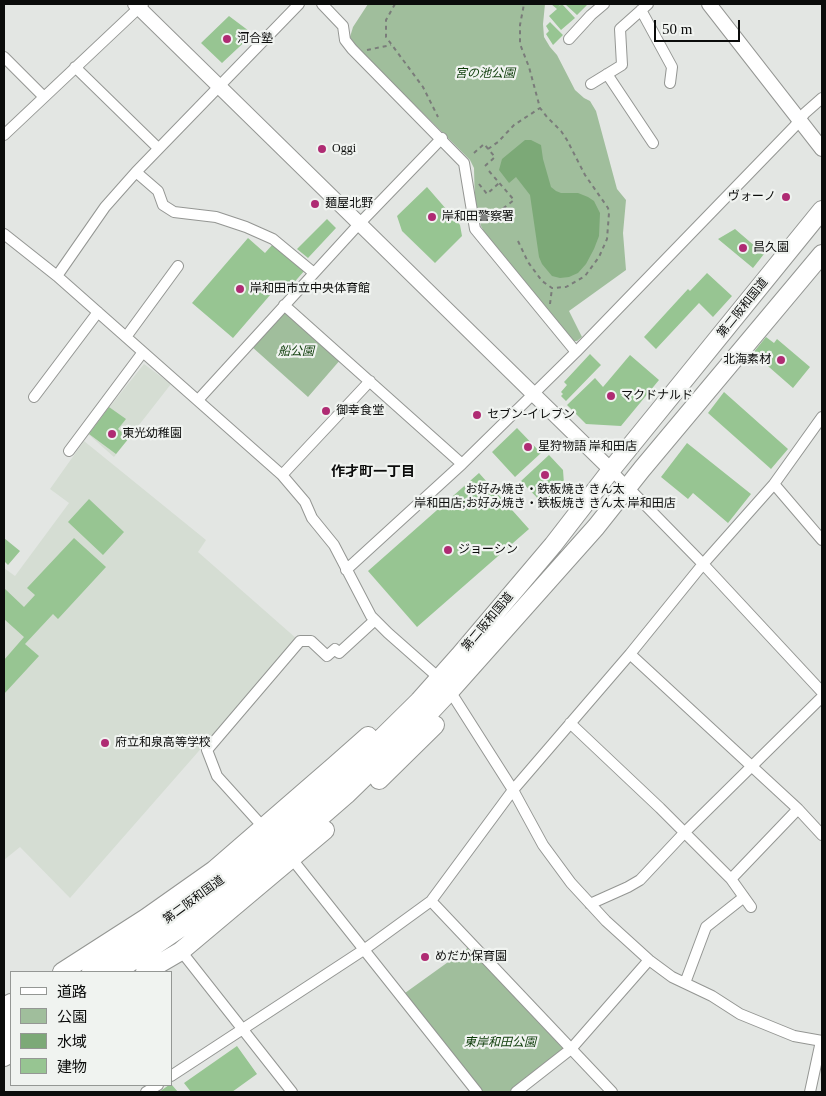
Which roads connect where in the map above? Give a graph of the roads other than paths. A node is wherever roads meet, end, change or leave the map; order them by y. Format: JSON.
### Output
{"nodes":[{"id":1,"x":298,"y":4,"type":"edge"},
{"id":2,"x":322,"y":4,"type":"edge"},
{"id":3,"x":604,"y":4,"type":"edge"},
{"id":4,"x":710,"y":4,"type":"edge"},
{"id":5,"x":139,"y":5,"type":"edge"},
{"id":6,"x":644,"y":7,"type":"edge"},
{"id":7,"x":569,"y":39,"type":"dead end"},
{"id":8,"x":4,"y":57,"type":"edge"},
{"id":9,"x":75,"y":66,"type":"junction"},
{"id":10,"x":608,"y":74,"type":"junction"},
{"id":11,"x":670,"y":83,"type":"dead end"},
{"id":12,"x":591,"y":84,"type":"dead end"},
{"id":13,"x":219,"y":86,"type":"junction"},
{"id":14,"x":44,"y":97,"type":"junction"},
{"id":15,"x":822,"y":98,"type":"edge"},
{"id":16,"x":800,"y":121,"type":"junction"},
{"id":17,"x":4,"y":135,"type":"edge"},
{"id":18,"x":442,"y":138,"type":"junction"},
{"id":19,"x":653,"y":142,"type":"dead end"},
{"id":20,"x":158,"y":148,"type":"junction"},
{"id":21,"x":822,"y":150,"type":"edge"},
{"id":22,"x":136,"y":172,"type":"junction"},
{"id":23,"x":822,"y":210,"type":"edge"},
{"id":24,"x":359,"y":224,"type":"junction"},
{"id":25,"x":6,"y":240,"type":"edge"},
{"id":26,"x":822,"y":254,"type":"edge"},
{"id":27,"x":178,"y":266,"type":"dead end"},
{"id":28,"x":314,"y":273,"type":"junction"},
{"id":29,"x":57,"y":276,"type":"junction"},
{"id":30,"x":284,"y":305,"type":"junction"},
{"id":31,"x":98,"y":312,"type":"junction"},
{"id":32,"x":126,"y":337,"type":"junction"},
{"id":33,"x":143,"y":352,"type":"junction"},
{"id":34,"x":576,"y":352,"type":"junction"},
{"id":35,"x":370,"y":381,"type":"junction"},
{"id":36,"x":532,"y":394,"type":"junction"},
{"id":37,"x":34,"y":397,"type":"dead end"},
{"id":38,"x":198,"y":400,"type":"junction"},
{"id":39,"x":822,"y":417,"type":"edge"},
{"id":40,"x":68,"y":451,"type":"dead end"},
{"id":41,"x":462,"y":464,"type":"junction"},
{"id":42,"x":611,"y":470,"type":"junction"},
{"id":43,"x":282,"y":475,"type":"junction"},
{"id":44,"x":774,"y":484,"type":"junction"},
{"id":45,"x":626,"y":487,"type":"junction"},
{"id":46,"x":822,"y":540,"type":"edge"},
{"id":47,"x":704,"y":564,"type":"junction"},
{"id":48,"x":346,"y":570,"type":"junction"},
{"id":49,"x":375,"y":620,"type":"junction"},
{"id":50,"x":630,"y":654,"type":"junction"},
{"id":51,"x":445,"y":685,"type":"junction"},
{"id":52,"x":822,"y":692,"type":"edge"},
{"id":53,"x":822,"y":697,"type":"edge"},
{"id":54,"x":424,"y":707,"type":"junction"},
{"id":55,"x":570,"y":723,"type":"junction"},
{"id":56,"x":752,"y":768,"type":"junction"},
{"id":57,"x":512,"y":790,"type":"junction"},
{"id":58,"x":798,"y":809,"type":"junction"},
{"id":59,"x":264,"y":828,"type":"junction"},
{"id":60,"x":685,"y":832,"type":"junction"},
{"id":61,"x":822,"y":835,"type":"edge"},
{"id":62,"x":292,"y":859,"type":"junction"},
{"id":63,"x":731,"y":879,"type":"junction"},
{"id":64,"x":744,"y":897,"type":"junction"},
{"id":65,"x":431,"y":901,"type":"junction"},
{"id":66,"x":590,"y":904,"type":"junction"},
{"id":67,"x":751,"y":907,"type":"dead end"},
{"id":68,"x":365,"y":949,"type":"junction"},
{"id":69,"x":181,"y":950,"type":"junction"},
{"id":70,"x":649,"y":960,"type":"junction"},
{"id":71,"x":64,"y":971,"type":"edge"},
{"id":72,"x":92,"y":971,"type":"edge"},
{"id":73,"x":117,"y":971,"type":"edge"},
{"id":74,"x":147,"y":971,"type":"edge"},
{"id":75,"x":685,"y":983,"type":"junction"},
{"id":76,"x":242,"y":1029,"type":"junction"},
{"id":77,"x":822,"y":1041,"type":"edge"},
{"id":78,"x":571,"y":1049,"type":"junction"},
{"id":79,"x":172,"y":1075,"type":"edge"},
{"id":80,"x":292,"y":1092,"type":"edge"},
{"id":81,"x":477,"y":1092,"type":"edge"},
{"id":82,"x":516,"y":1092,"type":"edge"},
{"id":83,"x":612,"y":1092,"type":"edge"},
{"id":84,"x":810,"y":1092,"type":"edge"}],
"edges":[{"from":1,"to":13,"type":"street"},
{"from":2,"to":18,"type":"street"},
{"from":3,"to":7,"type":"street"},
{"from":4,"to":16,"type":"street"},
{"from":5,"to":9,"type":"street"},
{"from":5,"to":13,"type":"street"},
{"from":6,"to":10,"type":"street"},
{"from":6,"to":11,"type":"street"},
{"from":8,"to":14,"type":"street"},
{"from":9,"to":14,"type":"street"},
{"from":9,"to":20,"type":"street"},
{"from":10,"to":12,"type":"street"},
{"from":10,"to":19,"type":"street"},
{"from":13,"to":20,"type":"street"},
{"from":13,"to":24,"type":"street"},
{"from":14,"to":17,"type":"street"},
{"from":15,"to":16,"type":"street"},
{"from":16,"to":21,"type":"street"},
{"from":16,"to":34,"type":"street"},
{"from":18,"to":24,"type":"street"},
{"from":18,"to":34,"type":"street"},
{"from":20,"to":22,"type":"street"},
{"from":22,"to":28,"type":"street"},
{"from":22,"to":29,"type":"street"},
{"from":23,"to":42,"type":"highway","name":"第二阪和国道"},
{"from":24,"to":28,"type":"street"},
{"from":24,"to":36,"type":"street"},
{"from":25,"to":29,"type":"street"},
{"from":26,"to":45,"type":"highway","name":"第二阪和国道"},
{"from":27,"to":32,"type":"street"},
{"from":28,"to":30,"type":"street"},
{"from":29,"to":31,"type":"street"},
{"from":30,"to":35,"type":"street"},
{"from":30,"to":38,"type":"street"},
{"from":31,"to":32,"type":"street"},
{"from":31,"to":37,"type":"street"},
{"from":32,"to":33,"type":"street"},
{"from":33,"to":38,"type":"street"},
{"from":33,"to":40,"type":"street"},
{"from":34,"to":36,"type":"street"},
{"from":35,"to":41,"type":"street"},
{"from":35,"to":43,"type":"street"},
{"from":36,"to":41,"type":"street"},
{"from":36,"to":42,"type":"street"},
{"from":38,"to":43,"type":"street"},
{"from":39,"to":44,"type":"street"},
{"from":41,"to":48,"type":"street"},
{"from":42,"to":45,"type":"street"},
{"from":42,"to":51,"type":"highway","name":"第二阪和国道"},
{"from":43,"to":48,"type":"street"},
{"from":44,"to":46,"type":"street"},
{"from":44,"to":47,"type":"street"},
{"from":45,"to":47,"type":"street"},
{"from":45,"to":51,"type":"highway","name":"第二阪和国道"},
{"from":47,"to":50,"type":"street"},
{"from":47,"to":52,"type":"street"},
{"from":48,"to":49,"type":"street"},
{"from":49,"to":51,"type":"street"},
{"from":49,"to":59,"type":"street"},
{"from":50,"to":55,"type":"street"},
{"from":50,"to":56,"type":"street"},
{"from":51,"to":54,"type":"highway","name":"第二阪和国道"},
{"from":51,"to":57,"type":"street"},
{"from":51,"to":59,"type":"highway"},
{"from":51,"to":62,"type":"highway"},
{"from":53,"to":56,"type":"street"},
{"from":54,"to":72,"type":"highway","name":"第二阪和国道"},
{"from":54,"to":73,"type":"highway","name":"第二阪和国道"},
{"from":55,"to":57,"type":"street"},
{"from":55,"to":60,"type":"street"},
{"from":56,"to":58,"type":"street"},
{"from":56,"to":60,"type":"street"},
{"from":57,"to":65,"type":"street"},
{"from":57,"to":66,"type":"street"},
{"from":58,"to":61,"type":"street"},
{"from":58,"to":63,"type":"street"},
{"from":59,"to":71,"type":"highway"},
{"from":60,"to":63,"type":"street"},
{"from":60,"to":66,"type":"street"},
{"from":62,"to":68,"type":"street"},
{"from":62,"to":69,"type":"highway"},
{"from":63,"to":64,"type":"street"},
{"from":64,"to":67,"type":"street"},
{"from":64,"to":75,"type":"street"},
{"from":65,"to":68,"type":"street"},
{"from":65,"to":78,"type":"street"},
{"from":66,"to":70,"type":"street"},
{"from":68,"to":76,"type":"street"},
{"from":68,"to":81,"type":"street"},
{"from":69,"to":74,"type":"highway"},
{"from":69,"to":76,"type":"street"},
{"from":70,"to":75,"type":"street"},
{"from":70,"to":78,"type":"street"},
{"from":75,"to":77,"type":"street"},
{"from":76,"to":79,"type":"street"},
{"from":76,"to":80,"type":"street"},
{"from":77,"to":84,"type":"street"},
{"from":78,"to":82,"type":"street"},
{"from":78,"to":83,"type":"street"}]}
